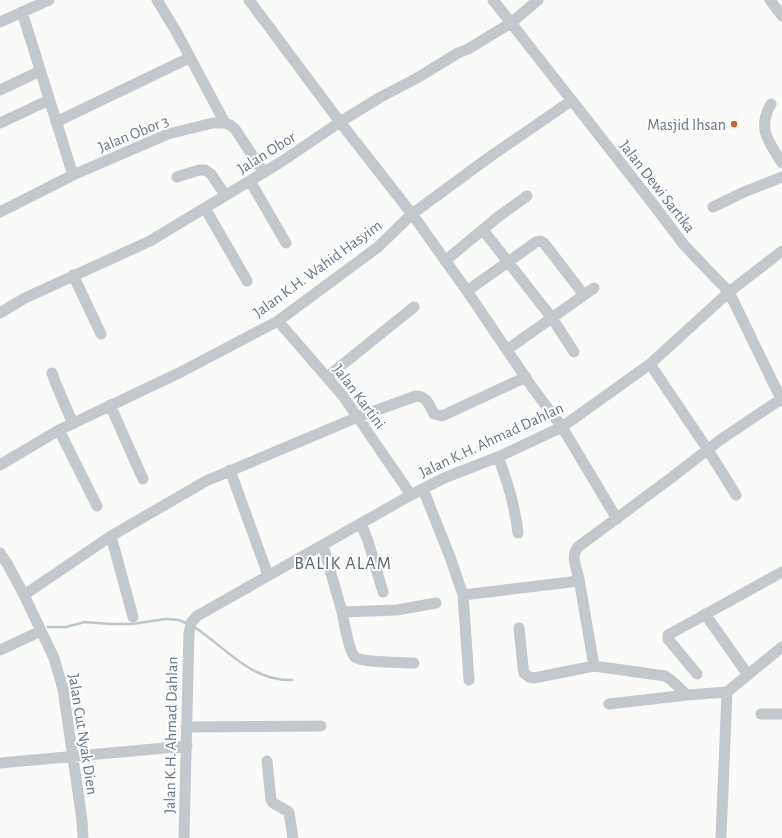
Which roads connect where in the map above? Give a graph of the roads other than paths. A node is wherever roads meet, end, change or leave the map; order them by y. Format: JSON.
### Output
{"nodes":[{"id":1,"x":49,"y":0,"type":"edge"},
{"id":2,"x":157,"y":0,"type":"edge"},
{"id":3,"x":249,"y":0,"type":"edge"},
{"id":4,"x":492,"y":0,"type":"edge"},
{"id":5,"x":538,"y":0,"type":"edge"},
{"id":6,"x":770,"y":0,"type":"edge"},
{"id":7,"x":22,"y":12,"type":"junction"},
{"id":8,"x":781,"y":13,"type":"edge"},
{"id":9,"x":0,"y":22,"type":"edge"},
{"id":10,"x":511,"y":24,"type":"junction"},
{"id":11,"x":189,"y":58,"type":"junction"},
{"id":12,"x":40,"y":71,"type":"junction"},
{"id":13,"x":0,"y":90,"type":"edge"},
{"id":14,"x":49,"y":100,"type":"junction"},
{"id":15,"x":571,"y":101,"type":"junction"},
{"id":16,"x":771,"y":104,"type":"dead end"},
{"id":17,"x":56,"y":122,"type":"junction"},
{"id":18,"x":340,"y":122,"type":"junction"},
{"id":19,"x":0,"y":123,"type":"edge"},
{"id":20,"x":225,"y":123,"type":"junction"},
{"id":21,"x":782,"y":163,"type":"edge"},
{"id":22,"x":264,"y":173,"type":"junction"},
{"id":23,"x":73,"y":175,"type":"junction"},
{"id":24,"x":177,"y":177,"type":"dead end"},
{"id":25,"x":782,"y":177,"type":"edge"},
{"id":26,"x":250,"y":181,"type":"junction"},
{"id":27,"x":225,"y":195,"type":"junction"},
{"id":28,"x":527,"y":196,"type":"dead end"},
{"id":29,"x":713,"y":207,"type":"dead end"},
{"id":30,"x":205,"y":208,"type":"junction"},
{"id":31,"x":0,"y":212,"type":"edge"},
{"id":32,"x":412,"y":214,"type":"junction"},
{"id":33,"x":483,"y":230,"type":"junction"},
{"id":34,"x":286,"y":243,"type":"dead end"},
{"id":35,"x":782,"y":251,"type":"edge"},
{"id":36,"x":445,"y":261,"type":"junction"},
{"id":37,"x":508,"y":263,"type":"junction"},
{"id":38,"x":73,"y":275,"type":"junction"},
{"id":39,"x":247,"y":281,"type":"dead end"},
{"id":40,"x":594,"y":288,"type":"dead end"},
{"id":41,"x":467,"y":291,"type":"junction"},
{"id":42,"x":730,"y":292,"type":"junction"},
{"id":43,"x":584,"y":295,"type":"junction"},
{"id":44,"x":414,"y":307,"type":"dead end"},
{"id":45,"x":0,"y":313,"type":"edge"},
{"id":46,"x":552,"y":318,"type":"junction"},
{"id":47,"x":278,"y":321,"type":"junction"},
{"id":48,"x":101,"y":334,"type":"dead end"},
{"id":49,"x":508,"y":349,"type":"junction"},
{"id":50,"x":574,"y":352,"type":"dead end"},
{"id":51,"x":650,"y":364,"type":"junction"},
{"id":52,"x":52,"y":373,"type":"dead end"},
{"id":53,"x":326,"y":377,"type":"junction"},
{"id":54,"x":526,"y":377,"type":"junction"},
{"id":55,"x":781,"y":397,"type":"edge"},
{"id":56,"x":110,"y":405,"type":"junction"},
{"id":57,"x":358,"y":417,"type":"junction"},
{"id":58,"x":73,"y":424,"type":"junction"},
{"id":59,"x":562,"y":427,"type":"junction"},
{"id":60,"x":59,"y":430,"type":"junction"},
{"id":61,"x":708,"y":450,"type":"junction"},
{"id":62,"x":498,"y":457,"type":"junction"},
{"id":63,"x":0,"y":465,"type":"edge"},
{"id":64,"x":230,"y":470,"type":"junction"},
{"id":65,"x":143,"y":479,"type":"dead end"},
{"id":66,"x":423,"y":490,"type":"junction"},
{"id":67,"x":411,"y":495,"type":"junction"},
{"id":68,"x":736,"y":495,"type":"dead end"},
{"id":69,"x":97,"y":506,"type":"dead end"},
{"id":70,"x":617,"y":519,"type":"junction"},
{"id":71,"x":360,"y":524,"type":"junction"},
{"id":72,"x":518,"y":534,"type":"dead end"},
{"id":73,"x":111,"y":536,"type":"junction"},
{"id":74,"x":323,"y":545,"type":"junction"},
{"id":75,"x":0,"y":553,"type":"edge"},
{"id":76,"x":782,"y":572,"type":"edge"},
{"id":77,"x":268,"y":575,"type":"junction"},
{"id":78,"x":579,"y":579,"type":"junction"},
{"id":79,"x":383,"y":592,"type":"dead end"},
{"id":80,"x":24,"y":595,"type":"junction"},
{"id":81,"x":463,"y":595,"type":"junction"},
{"id":82,"x":436,"y":603,"type":"dead end"},
{"id":83,"x":342,"y":612,"type":"junction"},
{"id":84,"x":705,"y":614,"type":"junction"},
{"id":85,"x":133,"y":617,"type":"dead end"},
{"id":86,"x":519,"y":628,"type":"dead end"},
{"id":87,"x":41,"y":631,"type":"junction"},
{"id":88,"x":782,"y":647,"type":"edge"},
{"id":89,"x":0,"y":650,"type":"edge"},
{"id":90,"x":414,"y":663,"type":"dead end"},
{"id":91,"x":594,"y":666,"type":"junction"},
{"id":92,"x":697,"y":674,"type":"dead end"},
{"id":93,"x":748,"y":674,"type":"junction"},
{"id":94,"x":469,"y":680,"type":"dead end"},
{"id":95,"x":727,"y":692,"type":"junction"},
{"id":96,"x":687,"y":695,"type":"junction"},
{"id":97,"x":609,"y":704,"type":"dead end"},
{"id":98,"x":761,"y":714,"type":"dead end"},
{"id":99,"x":782,"y":714,"type":"edge"},
{"id":100,"x":186,"y":726,"type":"junction"},
{"id":101,"x":321,"y":726,"type":"dead end"},
{"id":102,"x":187,"y":746,"type":"junction"},
{"id":103,"x":72,"y":757,"type":"junction"},
{"id":104,"x":267,"y":761,"type":"dead end"},
{"id":105,"x":0,"y":763,"type":"edge"},
{"id":106,"x":83,"y":838,"type":"edge"},
{"id":107,"x":184,"y":838,"type":"edge"},
{"id":108,"x":293,"y":838,"type":"edge"},
{"id":109,"x":721,"y":838,"type":"edge"}],
"edges":[{"from":1,"to":7,"type":"street"},
{"from":2,"to":11,"type":"street"},
{"from":3,"to":18,"type":"street"},
{"from":4,"to":10,"type":"street","name":"Jalan Dewi Sartika"},
{"from":5,"to":10,"type":"street","name":"Jalan Obor"},
{"from":6,"to":8,"type":"street"},
{"from":7,"to":9,"type":"street"},
{"from":7,"to":12,"type":"street"},
{"from":10,"to":15,"type":"street","name":"Jalan Dewi Sartika"},
{"from":10,"to":18,"type":"street","name":"Jalan Obor"},
{"from":11,"to":17,"type":"street"},
{"from":11,"to":20,"type":"street"},
{"from":12,"to":13,"type":"street"},
{"from":12,"to":14,"type":"street"},
{"from":14,"to":17,"type":"street"},
{"from":14,"to":19,"type":"street"},
{"from":15,"to":32,"type":"street","name":"Jalan K.H. Wahid Hasyim"},
{"from":15,"to":42,"type":"street","name":"Jalan Dewi Sartika"},
{"from":16,"to":21,"type":"street"},
{"from":17,"to":23,"type":"street"},
{"from":18,"to":22,"type":"street","name":"Jalan Obor"},
{"from":18,"to":32,"type":"street"},
{"from":20,"to":22,"type":"street"},
{"from":20,"to":23,"type":"street","name":"Jalan Obor 3"},
{"from":22,"to":26,"type":"street","name":"Jalan Obor"},
{"from":23,"to":31,"type":"street","name":"Jalan Obor 3"},
{"from":24,"to":27,"type":"street"},
{"from":25,"to":29,"type":"street"},
{"from":26,"to":27,"type":"street","name":"Jalan Obor"},
{"from":26,"to":34,"type":"street"},
{"from":27,"to":30,"type":"street","name":"Jalan Obor"},
{"from":28,"to":33,"type":"street"},
{"from":30,"to":38,"type":"street","name":"Jalan Obor"},
{"from":30,"to":39,"type":"street"},
{"from":32,"to":36,"type":"street"},
{"from":32,"to":47,"type":"street","name":"Jalan K.H. Wahid Hasyim"},
{"from":33,"to":36,"type":"street"},
{"from":33,"to":37,"type":"street"},
{"from":35,"to":42,"type":"street","name":"Jalan K.H. Ahmad Dahlan"},
{"from":36,"to":41,"type":"street"},
{"from":37,"to":41,"type":"street"},
{"from":37,"to":43,"type":"street"},
{"from":37,"to":46,"type":"street"},
{"from":38,"to":45,"type":"street","name":"Jalan Obor"},
{"from":38,"to":48,"type":"street"},
{"from":40,"to":43,"type":"street"},
{"from":41,"to":49,"type":"street"},
{"from":42,"to":51,"type":"street","name":"Jalan K.H. Ahmad Dahlan"},
{"from":42,"to":55,"type":"street","name":"Jalan Dewi Sartika"},
{"from":43,"to":46,"type":"street"},
{"from":44,"to":53,"type":"street"},
{"from":46,"to":49,"type":"street"},
{"from":46,"to":50,"type":"street"},
{"from":47,"to":53,"type":"street","name":"Jalan Kartini"},
{"from":47,"to":56,"type":"street","name":"Jalan K.H. Wahid Hasyim"},
{"from":49,"to":54,"type":"street"},
{"from":51,"to":59,"type":"street","name":"Jalan K.H. Ahmad Dahlan"},
{"from":51,"to":61,"type":"street"},
{"from":52,"to":58,"type":"street"},
{"from":53,"to":57,"type":"street","name":"Jalan Kartini"},
{"from":54,"to":57,"type":"street"},
{"from":54,"to":59,"type":"street"},
{"from":55,"to":61,"type":"street"},
{"from":56,"to":58,"type":"street","name":"Jalan K.H. Wahid Hasyim"},
{"from":56,"to":65,"type":"street"},
{"from":57,"to":64,"type":"street"},
{"from":57,"to":67,"type":"street","name":"Jalan Kartini"},
{"from":58,"to":60,"type":"street","name":"Jalan K.H. Wahid Hasyim"},
{"from":59,"to":62,"type":"street","name":"Jalan K.H. Ahmad Dahlan"},
{"from":59,"to":70,"type":"street"},
{"from":60,"to":63,"type":"street","name":"Jalan K.H. Wahid Hasyim"},
{"from":60,"to":69,"type":"street"},
{"from":61,"to":68,"type":"street"},
{"from":61,"to":70,"type":"street"},
{"from":62,"to":66,"type":"street","name":"Jalan K.H. Ahmad Dahlan"},
{"from":62,"to":72,"type":"street"},
{"from":64,"to":73,"type":"street"},
{"from":64,"to":77,"type":"street"},
{"from":66,"to":67,"type":"street","name":"Jalan K.H. Ahmad Dahlan"},
{"from":66,"to":81,"type":"street"},
{"from":67,"to":71,"type":"street","name":"Jalan K.H. Ahmad Dahlan"},
{"from":70,"to":78,"type":"street"},
{"from":71,"to":74,"type":"street","name":"Jalan K.H. Ahmad Dahlan"},
{"from":71,"to":79,"type":"street"},
{"from":73,"to":80,"type":"street"},
{"from":73,"to":85,"type":"street"},
{"from":74,"to":77,"type":"street","name":"Jalan K.H. Ahmad Dahlan"},
{"from":74,"to":83,"type":"street"},
{"from":75,"to":80,"type":"street","name":"Jalan Cut Nyak Dien"},
{"from":76,"to":84,"type":"street"},
{"from":77,"to":100,"type":"street","name":"Jalan K.H. Ahmad Dahlan"},
{"from":78,"to":81,"type":"street"},
{"from":78,"to":91,"type":"street"},
{"from":80,"to":87,"type":"street","name":"Jalan Cut Nyak Dien"},
{"from":81,"to":94,"type":"street"},
{"from":82,"to":83,"type":"street"},
{"from":83,"to":90,"type":"street"},
{"from":84,"to":92,"type":"street"},
{"from":84,"to":93,"type":"street"},
{"from":86,"to":91,"type":"street"},
{"from":87,"to":89,"type":"street"},
{"from":87,"to":103,"type":"street","name":"Jalan Cut Nyak Dien"},
{"from":88,"to":93,"type":"street"},
{"from":91,"to":96,"type":"street"},
{"from":93,"to":95,"type":"street"},
{"from":95,"to":96,"type":"street"},
{"from":95,"to":109,"type":"street"},
{"from":96,"to":97,"type":"street"},
{"from":98,"to":99,"type":"street"},
{"from":100,"to":101,"type":"street"},
{"from":100,"to":102,"type":"street","name":"Jalan K.H. Ahmad Dahlan"},
{"from":102,"to":103,"type":"street"},
{"from":102,"to":107,"type":"street","name":"Jalan K.H. Ahmad Dahlan"},
{"from":103,"to":105,"type":"street"},
{"from":103,"to":106,"type":"street","name":"Jalan Cut Nyak Dien"},
{"from":104,"to":108,"type":"street"}]}
